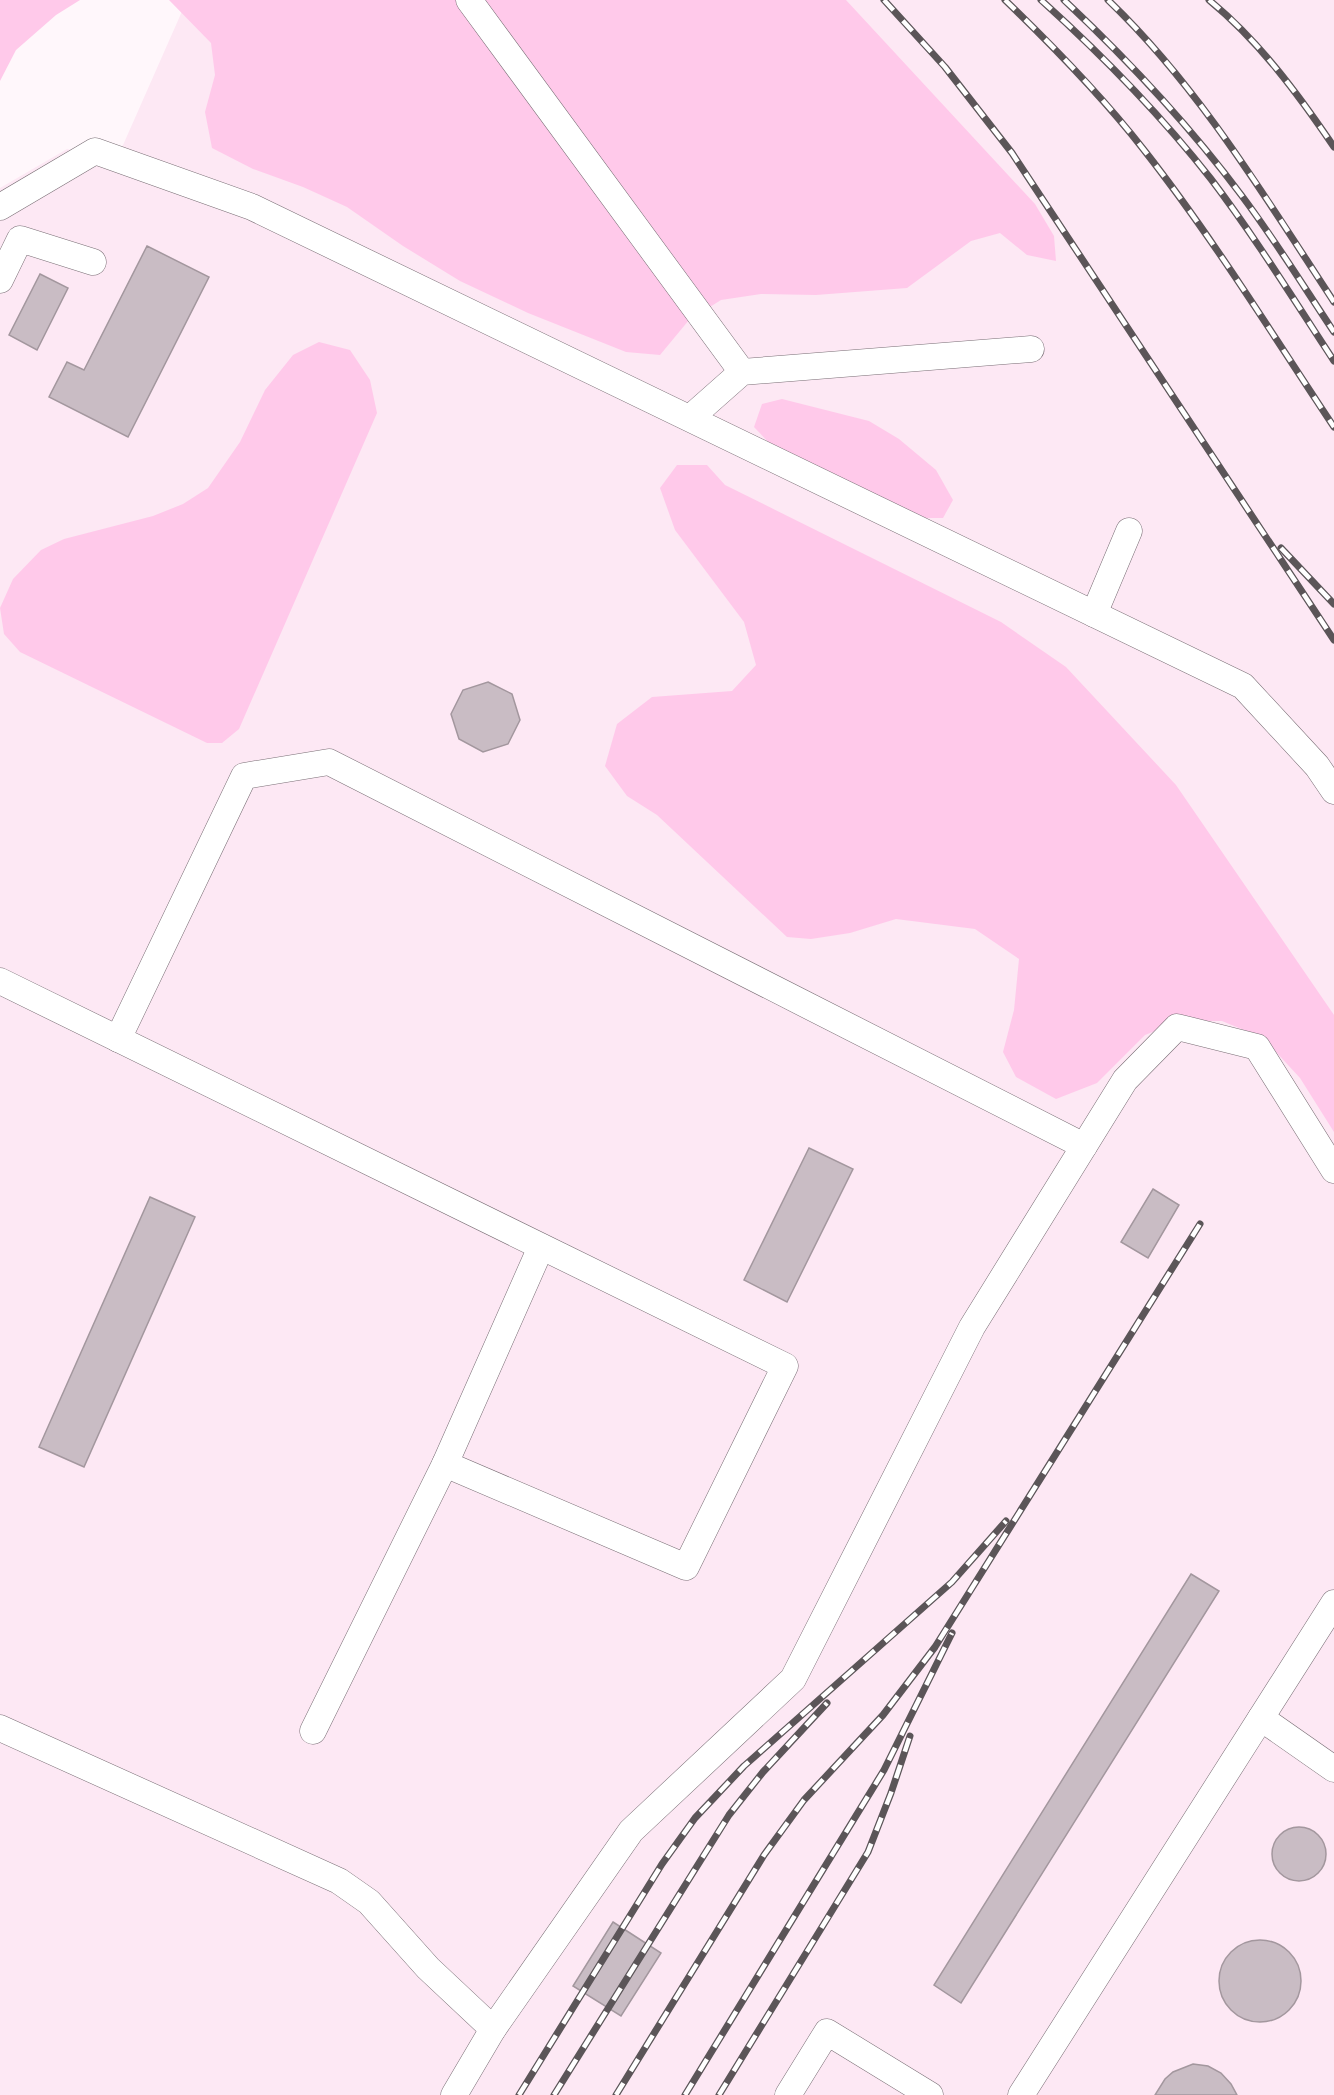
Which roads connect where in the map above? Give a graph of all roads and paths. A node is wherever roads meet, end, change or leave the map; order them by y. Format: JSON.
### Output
{"nodes":[{"id":1,"x":469,"y":0,"type":"edge"},
{"id":2,"x":0,"y":207,"type":"edge"},
{"id":3,"x":93,"y":262,"type":"dead end"},
{"id":4,"x":0,"y":280,"type":"edge"},
{"id":5,"x":1031,"y":349,"type":"dead end"},
{"id":6,"x":742,"y":372,"type":"junction"},
{"id":7,"x":690,"y":418,"type":"junction"},
{"id":8,"x":1129,"y":531,"type":"dead end"},
{"id":9,"x":1094,"y":614,"type":"junction"},
{"id":10,"x":1334,"y":791,"type":"edge"},
{"id":11,"x":0,"y":981,"type":"edge"},
{"id":12,"x":118,"y":1039,"type":"junction"},
{"id":13,"x":1084,"y":1146,"type":"junction"},
{"id":14,"x":1334,"y":1170,"type":"edge"},
{"id":15,"x":542,"y":1247,"type":"junction"},
{"id":16,"x":445,"y":1464,"type":"junction"},
{"id":17,"x":1334,"y":1603,"type":"edge"},
{"id":18,"x":1261,"y":1718,"type":"junction"},
{"id":19,"x":313,"y":1731,"type":"dead end"},
{"id":20,"x":3,"y":1735,"type":"edge"},
{"id":21,"x":1334,"y":1768,"type":"edge"},
{"id":22,"x":493,"y":2029,"type":"junction"},
{"id":23,"x":454,"y":2095,"type":"edge"},
{"id":24,"x":788,"y":2095,"type":"edge"},
{"id":25,"x":930,"y":2095,"type":"edge"},
{"id":26,"x":1021,"y":2095,"type":"edge"}],
"edges":[{"from":1,"to":6,"type":"lane"},
{"from":2,"to":7,"type":"lane"},
{"from":3,"to":4,"type":"lane"},
{"from":5,"to":6,"type":"lane"},
{"from":6,"to":7,"type":"lane"},
{"from":7,"to":9,"type":"lane"},
{"from":8,"to":9,"type":"lane"},
{"from":9,"to":10,"type":"lane"},
{"from":11,"to":12,"type":"lane"},
{"from":12,"to":13,"type":"lane"},
{"from":12,"to":15,"type":"lane"},
{"from":13,"to":14,"type":"lane"},
{"from":13,"to":22,"type":"lane"},
{"from":15,"to":16,"type":"lane"},
{"from":15,"to":16,"type":"lane"},
{"from":16,"to":19,"type":"lane"},
{"from":17,"to":18,"type":"lane"},
{"from":18,"to":21,"type":"lane"},
{"from":18,"to":26,"type":"lane"},
{"from":20,"to":22,"type":"lane"},
{"from":22,"to":23,"type":"lane"},
{"from":24,"to":25,"type":"lane"}]}
